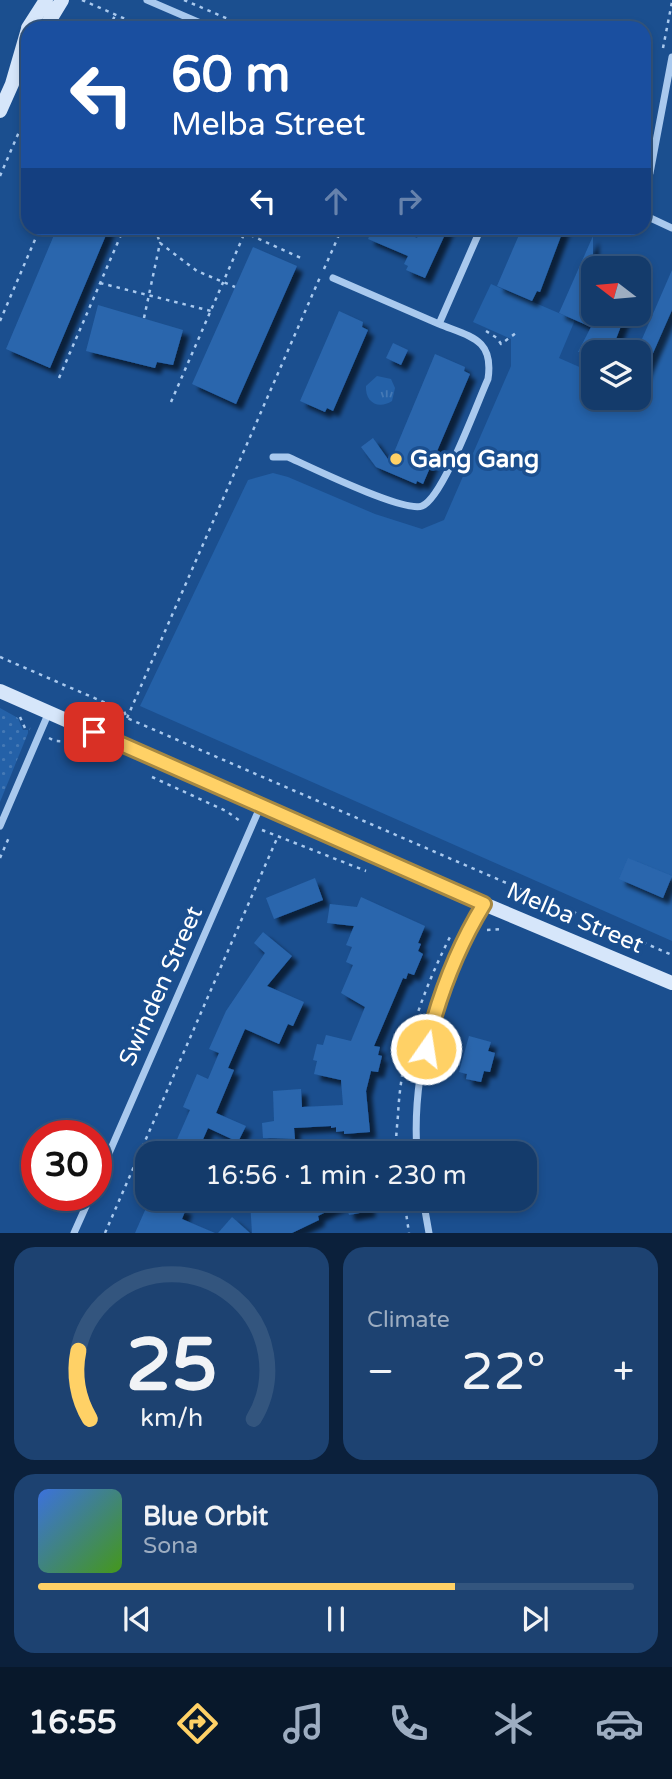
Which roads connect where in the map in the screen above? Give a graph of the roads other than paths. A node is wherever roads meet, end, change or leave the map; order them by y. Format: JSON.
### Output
{"nodes":[{"id":1,"x":46,"y":0,"type":"edge"},
{"id":2,"x":62,"y":0,"type":"edge"},
{"id":3,"x":147,"y":0,"type":"edge"},
{"id":4,"x":31,"y":21,"type":"edge"},
{"id":5,"x":49,"y":21,"type":"edge"},
{"id":6,"x":196,"y":21,"type":"edge"},
{"id":7,"x":21,"y":52,"type":"edge"},
{"id":8,"x":672,"y":57,"type":"edge"},
{"id":9,"x":21,"y":69,"type":"edge"},
{"id":10,"x":12,"y":84,"type":"junction"},
{"id":11,"x":0,"y":111,"type":"edge"},
{"id":12,"x":651,"y":168,"type":"edge"},
{"id":13,"x":651,"y":218,"type":"edge"},
{"id":14,"x":672,"y":228,"type":"edge"},
{"id":15,"x":478,"y":235,"type":"edge"},
{"id":16,"x":333,"y":278,"type":"dead end"},
{"id":17,"x":439,"y":324,"type":"junction"},
{"id":18,"x":273,"y":457,"type":"dead end"},
{"id":19,"x":0,"y":691,"type":"edge"},
{"id":20,"x":49,"y":712,"type":"junction"},
{"id":21,"x":261,"y":804,"type":"junction"},
{"id":22,"x":0,"y":826,"type":"edge"},
{"id":23,"x":484,"y":904,"type":"junction"},
{"id":24,"x":672,"y":983,"type":"edge"},
{"id":25,"x":416,"y":1141,"type":"edge"},
{"id":26,"x":112,"y":1146,"type":"edge"},
{"id":27,"x":84,"y":1211,"type":"edge"},
{"id":28,"x":425,"y":1211,"type":"edge"},
{"id":29,"x":74,"y":1233,"type":"edge"},
{"id":30,"x":429,"y":1233,"type":"edge"}],
"edges":[{"from":1,"to":4,"type":"street"},
{"from":2,"to":5,"type":"street"},
{"from":3,"to":6,"type":"street"},
{"from":7,"to":10,"type":"street"},
{"from":8,"to":12,"type":"street"},
{"from":9,"to":10,"type":"street"},
{"from":10,"to":11,"type":"street"},
{"from":13,"to":14,"type":"street"},
{"from":15,"to":17,"type":"street"},
{"from":16,"to":17,"type":"street"},
{"from":17,"to":18,"type":"street"},
{"from":19,"to":20,"type":"street","name":"Melba Street"},
{"from":20,"to":21,"type":"street","name":"Melba Street"},
{"from":20,"to":22,"type":"street"},
{"from":21,"to":23,"type":"street","name":"Melba Street"},
{"from":21,"to":26,"type":"street","name":"Swinden Street"},
{"from":23,"to":24,"type":"street","name":"Melba Street"},
{"from":23,"to":25,"type":"street"},
{"from":27,"to":29,"type":"street"},
{"from":28,"to":30,"type":"street"}]}
